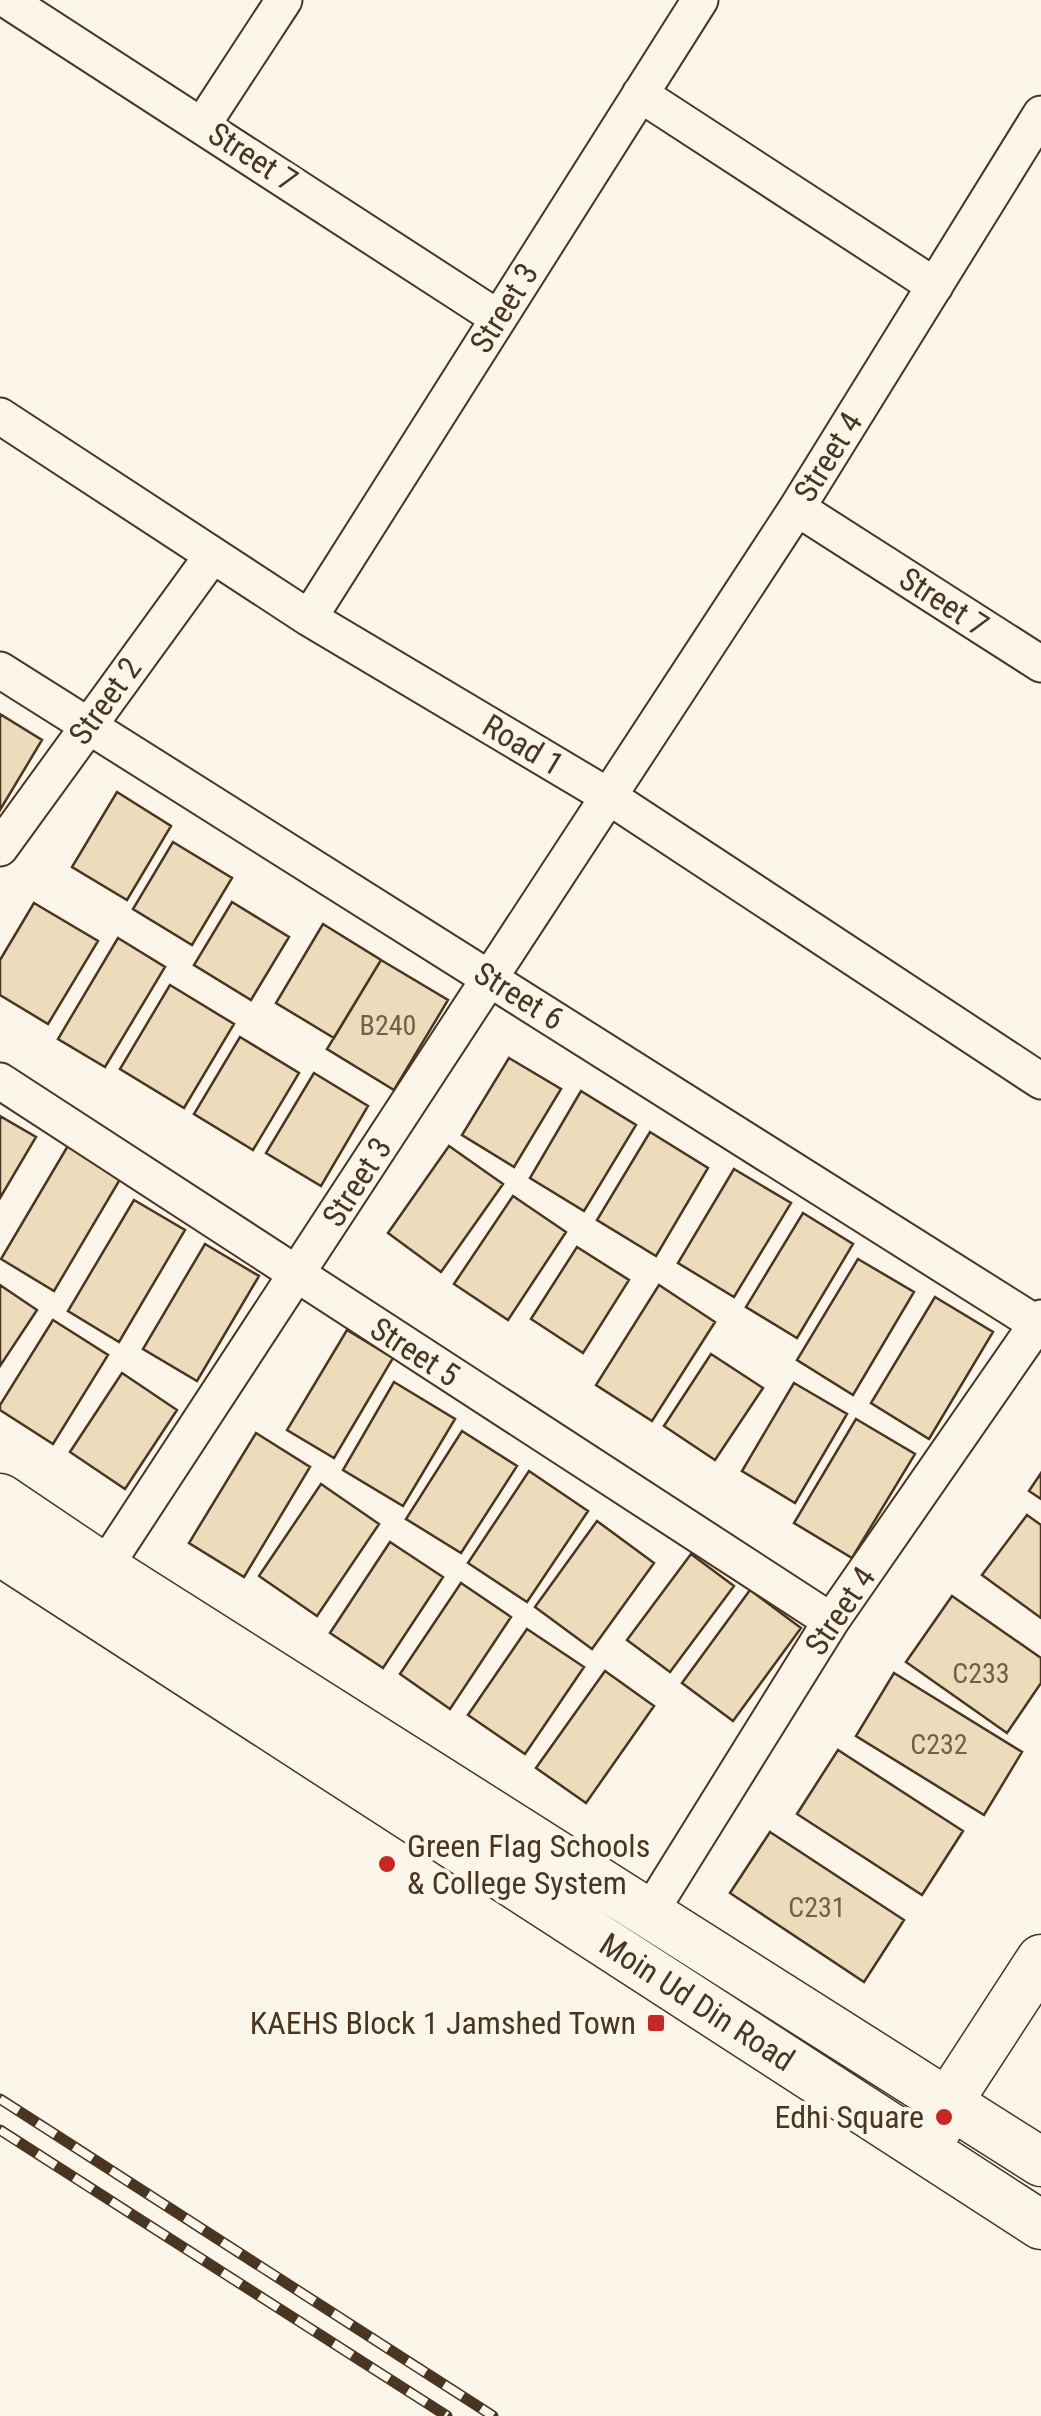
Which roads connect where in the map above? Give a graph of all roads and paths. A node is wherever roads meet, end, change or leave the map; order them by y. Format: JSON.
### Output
{"nodes":[{"id":1,"x":7,"y":0,"type":"edge"},
{"id":2,"x":284,"y":0,"type":"edge"},
{"id":3,"x":700,"y":0,"type":"edge"},
{"id":4,"x":640,"y":94,"type":"junction"},
{"id":5,"x":1041,"y":114,"type":"edge"},
{"id":6,"x":203,"y":124,"type":"junction"},
{"id":7,"x":934,"y":286,"type":"junction"},
{"id":8,"x":498,"y":318,"type":"junction"},
{"id":9,"x":0,"y":416,"type":"edge"},
{"id":10,"x":797,"y":508,"type":"junction"},
{"id":11,"x":212,"y":556,"type":"junction"},
{"id":12,"x":310,"y":618,"type":"junction"},
{"id":13,"x":1041,"y":664,"type":"edge"},
{"id":14,"x":0,"y":670,"type":"edge"},
{"id":15,"x":87,"y":724,"type":"junction"},
{"id":16,"x":608,"y":796,"type":"junction"},
{"id":17,"x":0,"y":848,"type":"edge"},
{"id":18,"x":491,"y":979,"type":"junction"},
{"id":19,"x":0,"y":1081,"type":"edge"},
{"id":20,"x":1041,"y":1081,"type":"edge"},
{"id":21,"x":296,"y":1274,"type":"junction"},
{"id":22,"x":1039,"y":1321,"type":"edge"},
{"id":23,"x":0,"y":1498,"type":"edge"},
{"id":24,"x":0,"y":1551,"type":"edge"},
{"id":25,"x":104,"y":1568,"type":"junction"},
{"id":26,"x":831,"y":1621,"type":"junction"},
{"id":27,"x":650,"y":1912,"type":"junction"},
{"id":28,"x":1041,"y":1959,"type":"edge"},
{"id":29,"x":948,"y":2102,"type":"junction"},
{"id":30,"x":928,"y":2150,"type":"junction"},
{"id":31,"x":1041,"y":2162,"type":"edge"},
{"id":32,"x":1041,"y":2225,"type":"edge"}],
"edges":[{"from":1,"to":6,"type":"street","name":"Street 7"},
{"from":2,"to":6,"type":"street"},
{"from":3,"to":4,"type":"street","name":"Street 3"},
{"from":4,"to":7,"type":"street"},
{"from":4,"to":8,"type":"street","name":"Street 3"},
{"from":5,"to":7,"type":"street","name":"Street 4"},
{"from":6,"to":8,"type":"street","name":"Street 7"},
{"from":7,"to":10,"type":"street","name":"Street 4"},
{"from":8,"to":12,"type":"street","name":"Street 3"},
{"from":9,"to":11,"type":"street","name":"Road 1"},
{"from":10,"to":13,"type":"street","name":"Street 7"},
{"from":10,"to":16,"type":"street","name":"Street 4"},
{"from":11,"to":12,"type":"street","name":"Road 1"},
{"from":11,"to":15,"type":"street","name":"Street 2"},
{"from":12,"to":16,"type":"street","name":"Road 1"},
{"from":14,"to":15,"type":"street","name":"Street 6"},
{"from":15,"to":17,"type":"street","name":"Street 2"},
{"from":15,"to":18,"type":"street","name":"Street 6"},
{"from":16,"to":18,"type":"street","name":"Street 3"},
{"from":16,"to":20,"type":"street","name":"Road 1"},
{"from":18,"to":21,"type":"street","name":"Street 3"},
{"from":18,"to":22,"type":"street","name":"Street 6"},
{"from":19,"to":21,"type":"street","name":"Street 5"},
{"from":21,"to":25,"type":"street","name":"Street 3"},
{"from":21,"to":26,"type":"street","name":"Street 5"},
{"from":22,"to":26,"type":"street","name":"Street 4"},
{"from":23,"to":25,"type":"main road","name":"Moin Ud Din Road"},
{"from":24,"to":30,"type":"main road","name":"Moin Ud Din Road"},
{"from":25,"to":27,"type":"main road","name":"Moin Ud Din Road"},
{"from":26,"to":27,"type":"street","name":"Street 4"},
{"from":27,"to":29,"type":"main road","name":"Moin Ud Din Road"},
{"from":28,"to":29,"type":"main road"},
{"from":29,"to":30,"type":"main road"},
{"from":29,"to":31,"type":"main road","name":"Moin Ud Din Road"},
{"from":30,"to":32,"type":"main road","name":"Moin Ud Din Road"}]}
